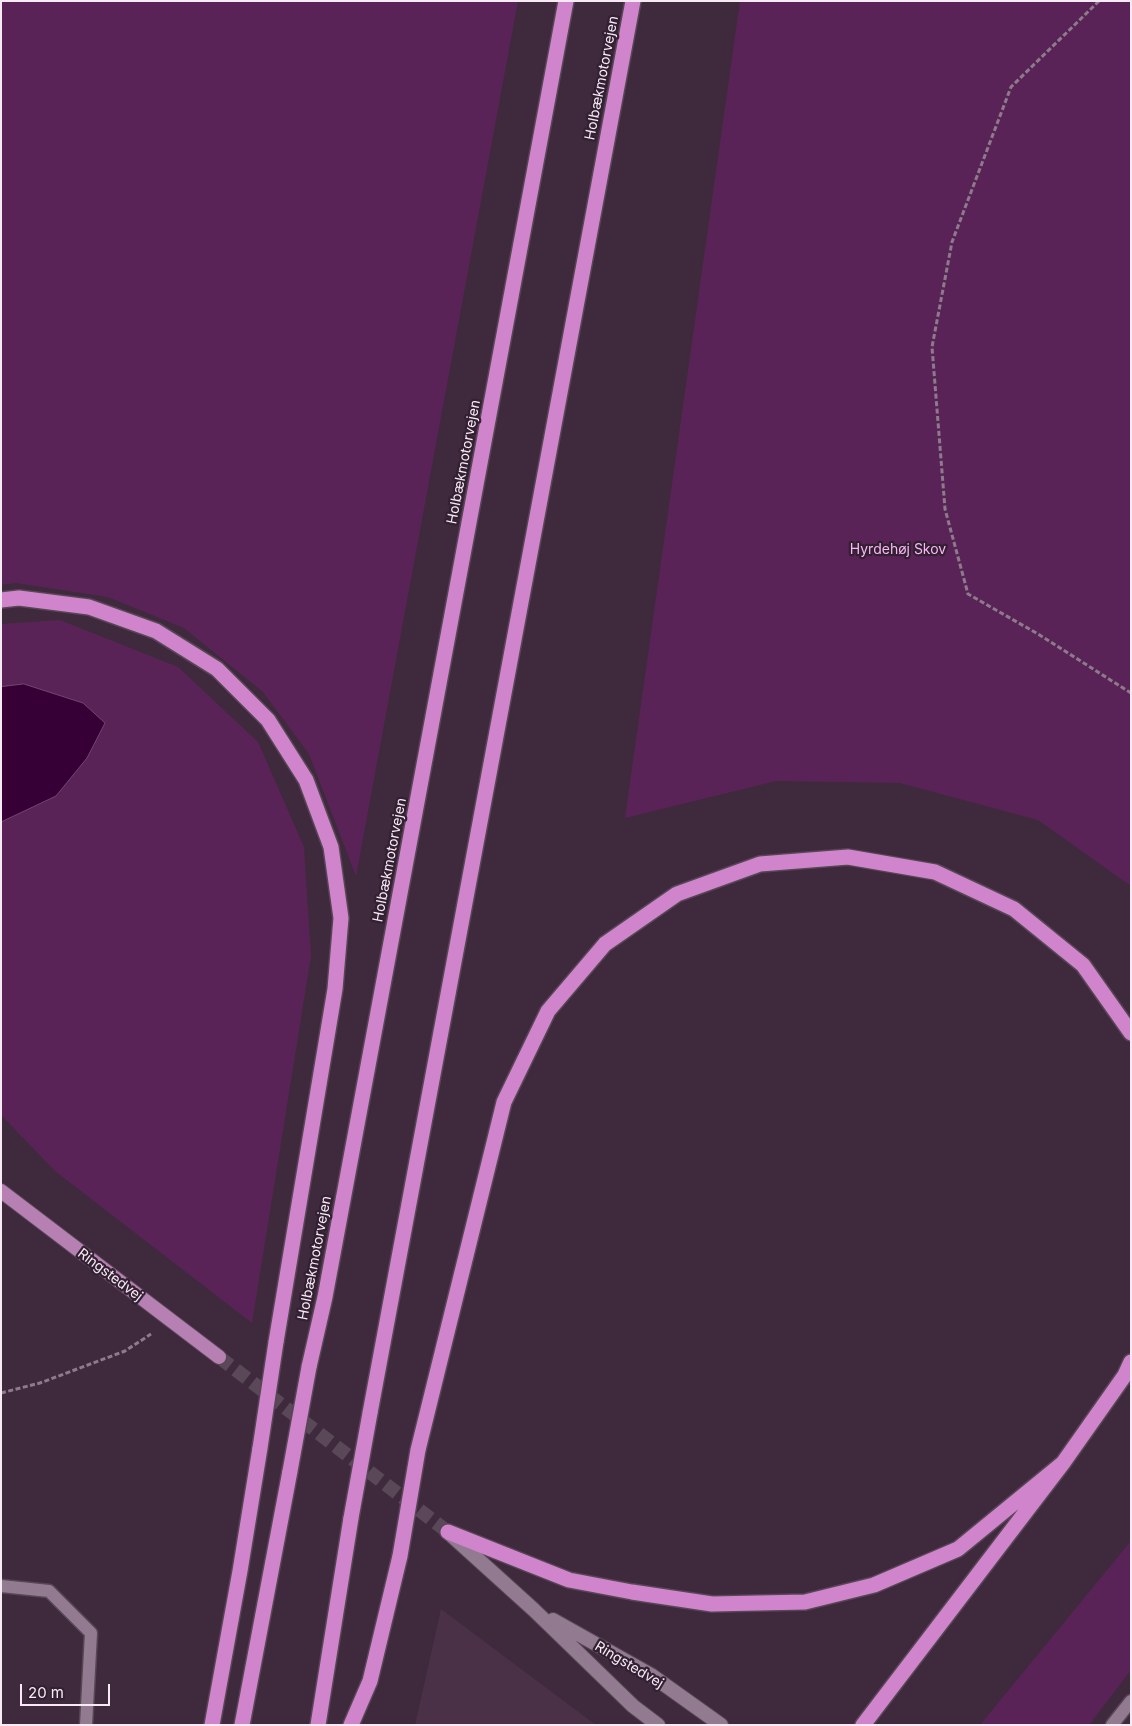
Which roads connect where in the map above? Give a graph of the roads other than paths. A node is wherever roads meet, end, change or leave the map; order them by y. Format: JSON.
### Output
{"nodes":[{"id":1,"x":566,"y":1,"type":"edge"},
{"id":2,"x":633,"y":1,"type":"edge"},
{"id":3,"x":1,"y":600,"type":"edge"},
{"id":4,"x":1131,"y":1032,"type":"edge"},
{"id":5,"x":4,"y":1195,"type":"edge"},
{"id":6,"x":219,"y":1357,"type":"tunnel mouth"},
{"id":7,"x":1131,"y":1362,"type":"edge"},
{"id":8,"x":1063,"y":1463,"type":"junction"},
{"id":9,"x":448,"y":1532,"type":"joint"},
{"id":10,"x":1,"y":1586,"type":"edge"},
{"id":11,"x":534,"y":1610,"type":"junction"},
{"id":12,"x":1131,"y":1701,"type":"edge"},
{"id":13,"x":86,"y":1725,"type":"edge"},
{"id":14,"x":212,"y":1725,"type":"edge"},
{"id":15,"x":242,"y":1725,"type":"edge"},
{"id":16,"x":318,"y":1725,"type":"edge"},
{"id":17,"x":351,"y":1725,"type":"edge"},
{"id":18,"x":658,"y":1725,"type":"edge"},
{"id":19,"x":721,"y":1725,"type":"edge"},
{"id":20,"x":863,"y":1725,"type":"edge"},
{"id":21,"x":1112,"y":1725,"type":"edge"}],
"edges":[{"from":1,"to":15,"type":"highway","name":"Holbækmotorvejen","bridge":true},
{"from":2,"to":16,"type":"highway","name":"Holbækmotorvejen","bridge":true},
{"from":3,"to":14,"type":"highway","bridge":true},
{"from":4,"to":17,"type":"highway","bridge":true},
{"from":5,"to":6,"type":"main road","name":"Ringstedvej"},
{"from":7,"to":8,"type":"highway"},
{"from":8,"to":9,"type":"highway"},
{"from":8,"to":20,"type":"highway"},
{"from":9,"to":11,"type":"street","name":"Ringstedvej"},
{"from":10,"to":13,"type":"lane"},
{"from":11,"to":18,"type":"street","name":"Ringstedvej"},
{"from":11,"to":19,"type":"street","name":"Ringstedvej"},
{"from":12,"to":21,"type":"lane"}]}
